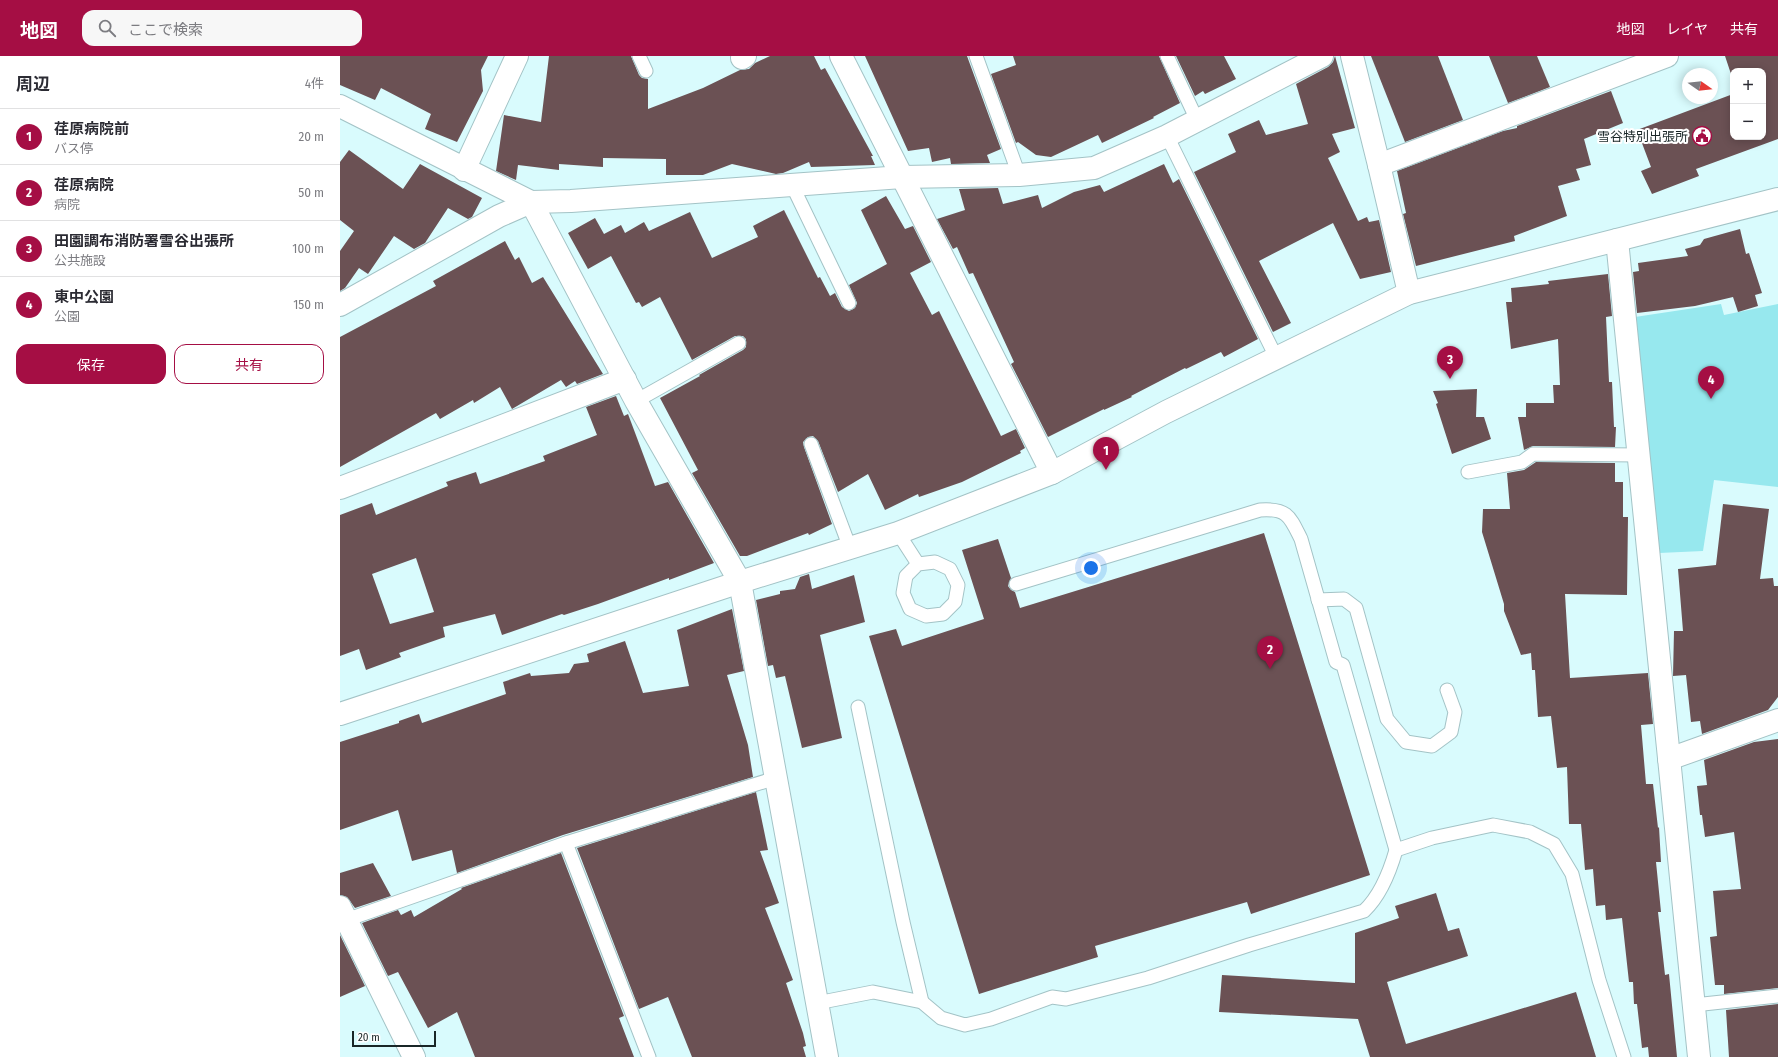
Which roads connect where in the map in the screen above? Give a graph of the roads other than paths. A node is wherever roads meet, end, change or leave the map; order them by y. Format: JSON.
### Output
{"nodes":[{"id":1,"x":517,"y":56,"type":"edge"},
{"id":2,"x":639,"y":56,"type":"edge"},
{"id":3,"x":841,"y":56,"type":"edge"},
{"id":4,"x":976,"y":56,"type":"edge"},
{"id":5,"x":1167,"y":56,"type":"edge"},
{"id":6,"x":1322,"y":56,"type":"edge"},
{"id":7,"x":1352,"y":56,"type":"edge"},
{"id":8,"x":1667,"y":56,"type":"edge"},
{"id":9,"x":646,"y":71,"type":"dead end"},
{"id":10,"x":340,"y":106,"type":"edge"},
{"id":11,"x":1197,"y":120,"type":"junction"},
{"id":12,"x":1168,"y":136,"type":"junction"},
{"id":13,"x":1379,"y":166,"type":"junction"},
{"id":14,"x":464,"y":170,"type":"junction"},
{"id":15,"x":1019,"y":175,"type":"junction"},
{"id":16,"x":902,"y":177,"type":"junction"},
{"id":17,"x":792,"y":185,"type":"junction"},
{"id":18,"x":1778,"y":199,"type":"edge"},
{"id":19,"x":531,"y":202,"type":"junction"},
{"id":20,"x":1617,"y":240,"type":"junction"},
{"id":21,"x":1409,"y":293,"type":"junction"},
{"id":22,"x":848,"y":303,"type":"dead end"},
{"id":23,"x":340,"y":305,"type":"edge"},
{"id":24,"x":739,"y":343,"type":"dead end"},
{"id":25,"x":1276,"y":357,"type":"junction"},
{"id":26,"x":625,"y":379,"type":"junction"},
{"id":27,"x":636,"y":401,"type":"junction"},
{"id":28,"x":811,"y":444,"type":"dead end"},
{"id":29,"x":1639,"y":455,"type":"junction"},
{"id":30,"x":1468,"y":472,"type":"dead end"},
{"id":31,"x":1052,"y":473,"type":"junction"},
{"id":32,"x":340,"y":488,"type":"edge"},
{"id":33,"x":898,"y":533,"type":"junction"},
{"id":34,"x":850,"y":548,"type":"junction"},
{"id":35,"x":918,"y":564,"type":"junction"},
{"id":36,"x":740,"y":582,"type":"junction"},
{"id":37,"x":1016,"y":584,"type":"dead end"},
{"id":38,"x":1318,"y":600,"type":"junction"},
{"id":39,"x":1447,"y":690,"type":"dead end"},
{"id":40,"x":858,"y":707,"type":"dead end"},
{"id":41,"x":340,"y":714,"type":"edge"},
{"id":42,"x":1778,"y":720,"type":"edge"},
{"id":43,"x":1669,"y":759,"type":"junction"},
{"id":44,"x":776,"y":778,"type":"junction"},
{"id":45,"x":566,"y":843,"type":"junction"},
{"id":46,"x":1396,"y":850,"type":"junction"},
{"id":47,"x":343,"y":914,"type":"edge"},
{"id":48,"x":1778,"y":996,"type":"edge"},
{"id":49,"x":922,"y":1002,"type":"junction"},
{"id":50,"x":817,"y":1003,"type":"junction"},
{"id":51,"x":1694,"y":1005,"type":"junction"},
{"id":52,"x":414,"y":1057,"type":"edge"},
{"id":53,"x":649,"y":1057,"type":"edge"},
{"id":54,"x":827,"y":1057,"type":"edge"},
{"id":55,"x":1624,"y":1057,"type":"edge"},
{"id":56,"x":1699,"y":1057,"type":"edge"}],
"edges":[{"from":1,"to":14,"type":"street"},
{"from":2,"to":9,"type":"lane"},
{"from":3,"to":16,"type":"street"},
{"from":4,"to":15,"type":"lane"},
{"from":5,"to":11,"type":"lane"},
{"from":6,"to":11,"type":"street"},
{"from":7,"to":13,"type":"street"},
{"from":8,"to":13,"type":"street"},
{"from":10,"to":14,"type":"street"},
{"from":11,"to":12,"type":"street"},
{"from":12,"to":15,"type":"street"},
{"from":12,"to":25,"type":"lane"},
{"from":13,"to":21,"type":"street"},
{"from":14,"to":19,"type":"street"},
{"from":15,"to":16,"type":"street"},
{"from":16,"to":17,"type":"street"},
{"from":16,"to":31,"type":"street"},
{"from":17,"to":19,"type":"street"},
{"from":17,"to":22,"type":"lane"},
{"from":18,"to":20,"type":"street"},
{"from":19,"to":23,"type":"street"},
{"from":19,"to":26,"type":"street"},
{"from":20,"to":21,"type":"street"},
{"from":20,"to":29,"type":"street"},
{"from":21,"to":25,"type":"street"},
{"from":24,"to":27,"type":"lane"},
{"from":25,"to":31,"type":"street"},
{"from":26,"to":27,"type":"street"},
{"from":26,"to":32,"type":"street"},
{"from":27,"to":36,"type":"street"},
{"from":28,"to":34,"type":"lane"},
{"from":29,"to":30,"type":"lane"},
{"from":29,"to":43,"type":"street"},
{"from":31,"to":33,"type":"street"},
{"from":33,"to":34,"type":"street"},
{"from":33,"to":35,"type":"lane"},
{"from":34,"to":36,"type":"street"},
{"from":35,"to":35,"type":"lane"},
{"from":36,"to":41,"type":"street"},
{"from":36,"to":44,"type":"street"},
{"from":37,"to":38,"type":"lane"},
{"from":38,"to":39,"type":"lane"},
{"from":38,"to":46,"type":"lane"},
{"from":40,"to":49,"type":"lane"},
{"from":42,"to":43,"type":"street"},
{"from":43,"to":51,"type":"street"},
{"from":44,"to":45,"type":"lane"},
{"from":44,"to":50,"type":"street"},
{"from":45,"to":47,"type":"lane"},
{"from":45,"to":53,"type":"lane"},
{"from":46,"to":49,"type":"lane"},
{"from":46,"to":55,"type":"lane"},
{"from":47,"to":52,"type":"street"},
{"from":48,"to":51,"type":"lane"},
{"from":49,"to":50,"type":"lane"},
{"from":50,"to":54,"type":"street"},
{"from":51,"to":56,"type":"street"}]}
